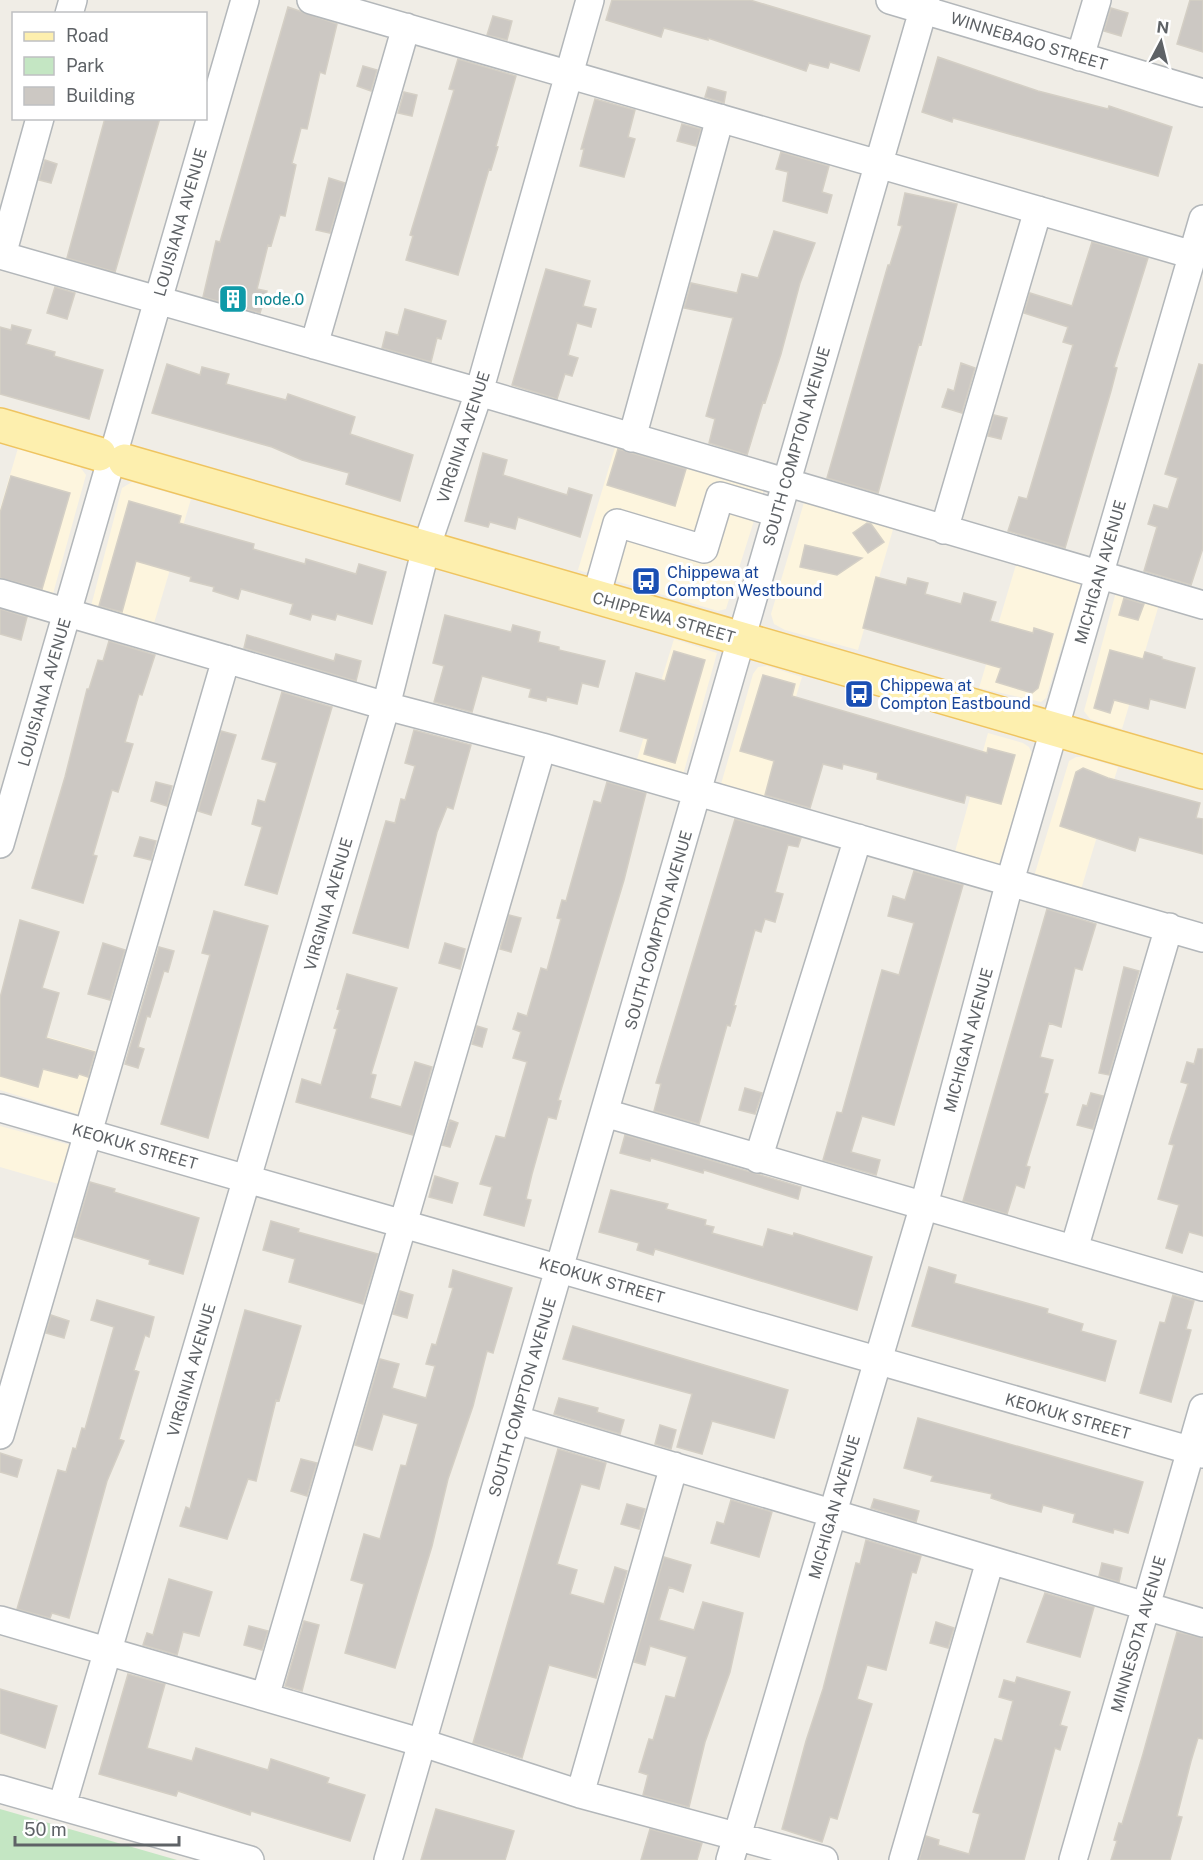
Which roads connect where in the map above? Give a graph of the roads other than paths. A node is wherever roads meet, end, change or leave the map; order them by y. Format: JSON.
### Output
{"nodes":[{"id":1,"x":245,"y":0,"type":"edge"},
{"id":2,"x":311,"y":0,"type":"edge"},
{"id":3,"x":590,"y":0,"type":"edge"},
{"id":4,"x":890,"y":0,"type":"edge"},
{"id":5,"x":1097,"y":0,"type":"edge"},
{"id":6,"x":925,"y":4,"type":"edge"},
{"id":7,"x":406,"y":27,"type":"junction"},
{"id":8,"x":1080,"y":57,"type":"junction"},
{"id":9,"x":569,"y":74,"type":"junction"},
{"id":10,"x":1203,"y":93,"type":"edge"},
{"id":11,"x":720,"y":118,"type":"junction"},
{"id":12,"x":39,"y":120,"type":"edge"},
{"id":13,"x":879,"y":164,"type":"junction"},
{"id":14,"x":1038,"y":210,"type":"junction"},
{"id":15,"x":1203,"y":219,"type":"edge"},
{"id":16,"x":1,"y":255,"type":"edge"},
{"id":17,"x":1193,"y":255,"type":"junction"},
{"id":18,"x":158,"y":300,"type":"junction"},
{"id":19,"x":314,"y":345,"type":"junction"},
{"id":20,"x":479,"y":392,"type":"junction"},
{"id":21,"x":0,"y":425,"type":"edge"},
{"id":22,"x":632,"y":438,"type":"junction"},
{"id":23,"x":112,"y":458,"type":"junction"},
{"id":24,"x":786,"y":484,"type":"junction"},
{"id":25,"x":777,"y":513,"type":"junction"},
{"id":26,"x":944,"y":530,"type":"junction"},
{"id":27,"x":426,"y":548,"type":"junction"},
{"id":28,"x":1099,"y":575,"type":"junction"},
{"id":29,"x":0,"y":593,"type":"edge"},
{"id":30,"x":596,"y":597,"type":"junction"},
{"id":31,"x":1203,"y":605,"type":"edge"},
{"id":32,"x":67,"y":612,"type":"junction"},
{"id":33,"x":740,"y":639,"type":"junction"},
{"id":34,"x":226,"y":659,"type":"junction"},
{"id":35,"x":386,"y":706,"type":"junction"},
{"id":36,"x":1054,"y":729,"type":"junction"},
{"id":37,"x":542,"y":747,"type":"junction"},
{"id":38,"x":1203,"y":772,"type":"edge"},
{"id":39,"x":10,"y":775,"type":"edge"},
{"id":40,"x":697,"y":794,"type":"junction"},
{"id":41,"x":858,"y":838,"type":"junction"},
{"id":42,"x":0,"y":844,"type":"edge"},
{"id":43,"x":1010,"y":881,"type":"junction"},
{"id":44,"x":1169,"y":927,"type":"junction"},
{"id":45,"x":1203,"y":938,"type":"edge"},
{"id":46,"x":0,"y":1107,"type":"edge"},
{"id":47,"x":605,"y":1113,"type":"junction"},
{"id":48,"x":86,"y":1133,"type":"junction"},
{"id":49,"x":758,"y":1159,"type":"junction"},
{"id":50,"x":247,"y":1178,"type":"junction"},
{"id":51,"x":924,"y":1204,"type":"junction"},
{"id":52,"x":403,"y":1222,"type":"junction"},
{"id":53,"x":1074,"y":1250,"type":"junction"},
{"id":54,"x":559,"y":1268,"type":"junction"},
{"id":55,"x":1203,"y":1287,"type":"edge"},
{"id":56,"x":876,"y":1361,"type":"junction"},
{"id":57,"x":1203,"y":1408,"type":"edge"},
{"id":58,"x":517,"y":1420,"type":"junction"},
{"id":59,"x":0,"y":1434,"type":"edge"},
{"id":60,"x":1197,"y":1453,"type":"edge"},
{"id":61,"x":674,"y":1466,"type":"junction"},
{"id":62,"x":832,"y":1512,"type":"junction"},
{"id":63,"x":990,"y":1561,"type":"junction"},
{"id":64,"x":1146,"y":1606,"type":"junction"},
{"id":65,"x":0,"y":1620,"type":"edge"},
{"id":66,"x":1203,"y":1623,"type":"edge"},
{"id":67,"x":109,"y":1651,"type":"junction"},
{"id":68,"x":265,"y":1697,"type":"junction"},
{"id":69,"x":423,"y":1743,"type":"junction"},
{"id":70,"x":0,"y":1789,"type":"edge"},
{"id":71,"x":580,"y":1794,"type":"junction"},
{"id":72,"x":62,"y":1806,"type":"junction"},
{"id":73,"x":734,"y":1848,"type":"edge"},
{"id":74,"x":250,"y":1860,"type":"edge"},
{"id":75,"x":388,"y":1860,"type":"edge"},
{"id":76,"x":824,"y":1860,"type":"edge"},
{"id":77,"x":903,"y":1860,"type":"edge"},
{"id":78,"x":1073,"y":1860,"type":"edge"}],
"edges":[{"from":1,"to":18,"type":"street","name":"LOUISIANA AVENUE"},
{"from":2,"to":7,"type":"street"},
{"from":3,"to":9,"type":"street","name":"VIRGINIA AVENUE"},
{"from":4,"to":6,"type":"street","name":"WINNEBAGO STREET"},
{"from":5,"to":8,"type":"street"},
{"from":6,"to":8,"type":"street","name":"WINNEBAGO STREET"},
{"from":6,"to":13,"type":"street","name":"SOUTH COMPTON AVENUE"},
{"from":7,"to":9,"type":"street"},
{"from":7,"to":19,"type":"street"},
{"from":8,"to":10,"type":"street","name":"WINNEBAGO STREET"},
{"from":9,"to":11,"type":"street"},
{"from":9,"to":20,"type":"street","name":"VIRGINIA AVENUE"},
{"from":11,"to":13,"type":"street"},
{"from":11,"to":22,"type":"street"},
{"from":12,"to":16,"type":"street"},
{"from":13,"to":14,"type":"street"},
{"from":13,"to":24,"type":"street","name":"SOUTH COMPTON AVENUE"},
{"from":14,"to":17,"type":"street"},
{"from":14,"to":26,"type":"street"},
{"from":15,"to":17,"type":"street","name":"MICHIGAN AVENUE"},
{"from":16,"to":18,"type":"street"},
{"from":17,"to":28,"type":"street","name":"MICHIGAN AVENUE"},
{"from":18,"to":19,"type":"street"},
{"from":18,"to":23,"type":"street","name":"LOUISIANA AVENUE"},
{"from":19,"to":20,"type":"street"},
{"from":20,"to":22,"type":"street"},
{"from":20,"to":27,"type":"street","name":"VIRGINIA AVENUE"},
{"from":21,"to":23,"type":"main road","name":"CHIPPEWA STREET"},
{"from":22,"to":24,"type":"street"},
{"from":23,"to":27,"type":"main road","name":"CHIPPEWA STREET"},
{"from":23,"to":32,"type":"street","name":"LOUISIANA AVENUE"},
{"from":24,"to":25,"type":"street","name":"SOUTH COMPTON AVENUE"},
{"from":24,"to":26,"type":"street"},
{"from":25,"to":30,"type":"street"},
{"from":25,"to":33,"type":"street","name":"SOUTH COMPTON AVENUE"},
{"from":26,"to":28,"type":"street"},
{"from":27,"to":30,"type":"main road","name":"CHIPPEWA STREET"},
{"from":27,"to":35,"type":"street","name":"VIRGINIA AVENUE"},
{"from":28,"to":31,"type":"street"},
{"from":28,"to":36,"type":"street","name":"MICHIGAN AVENUE"},
{"from":29,"to":32,"type":"street"},
{"from":30,"to":33,"type":"main road","name":"CHIPPEWA STREET"},
{"from":32,"to":34,"type":"street"},
{"from":32,"to":39,"type":"street","name":"LOUISIANA AVENUE"},
{"from":33,"to":36,"type":"main road","name":"CHIPPEWA STREET"},
{"from":33,"to":40,"type":"street","name":"SOUTH COMPTON AVENUE"},
{"from":34,"to":35,"type":"street"},
{"from":34,"to":48,"type":"street"},
{"from":35,"to":37,"type":"street"},
{"from":35,"to":50,"type":"street","name":"VIRGINIA AVENUE"},
{"from":36,"to":38,"type":"main road","name":"CHIPPEWA STREET"},
{"from":36,"to":43,"type":"street","name":"MICHIGAN AVENUE"},
{"from":37,"to":40,"type":"street"},
{"from":37,"to":52,"type":"street"},
{"from":39,"to":42,"type":"street","name":"LOUISIANA AVENUE"},
{"from":40,"to":41,"type":"street"},
{"from":40,"to":47,"type":"street","name":"SOUTH COMPTON AVENUE"},
{"from":41,"to":43,"type":"street"},
{"from":41,"to":49,"type":"street"},
{"from":43,"to":44,"type":"street"},
{"from":43,"to":51,"type":"street","name":"MICHIGAN AVENUE"},
{"from":44,"to":45,"type":"street"},
{"from":44,"to":53,"type":"street"},
{"from":46,"to":48,"type":"street","name":"KEOKUK STREET"},
{"from":47,"to":49,"type":"street"},
{"from":47,"to":54,"type":"street","name":"SOUTH COMPTON AVENUE"},
{"from":48,"to":50,"type":"street","name":"KEOKUK STREET"},
{"from":48,"to":59,"type":"street"},
{"from":49,"to":51,"type":"street"},
{"from":50,"to":52,"type":"street","name":"KEOKUK STREET"},
{"from":50,"to":67,"type":"street","name":"VIRGINIA AVENUE"},
{"from":51,"to":53,"type":"street"},
{"from":51,"to":56,"type":"street","name":"MICHIGAN AVENUE"},
{"from":52,"to":54,"type":"street","name":"KEOKUK STREET"},
{"from":52,"to":68,"type":"street"},
{"from":53,"to":55,"type":"street"},
{"from":54,"to":56,"type":"street","name":"KEOKUK STREET"},
{"from":54,"to":58,"type":"street","name":"SOUTH COMPTON AVENUE"},
{"from":56,"to":60,"type":"street","name":"KEOKUK STREET"},
{"from":56,"to":62,"type":"street","name":"MICHIGAN AVENUE"},
{"from":57,"to":60,"type":"street","name":"MINNESOTA AVENUE"},
{"from":58,"to":61,"type":"street"},
{"from":58,"to":69,"type":"street","name":"SOUTH COMPTON AVENUE"},
{"from":60,"to":64,"type":"street","name":"MINNESOTA AVENUE"},
{"from":61,"to":62,"type":"street"},
{"from":61,"to":71,"type":"street"},
{"from":62,"to":63,"type":"street"},
{"from":62,"to":73,"type":"street","name":"MICHIGAN AVENUE"},
{"from":63,"to":64,"type":"street"},
{"from":63,"to":77,"type":"street"},
{"from":64,"to":66,"type":"street"},
{"from":64,"to":78,"type":"street","name":"MINNESOTA AVENUE"},
{"from":65,"to":67,"type":"street"},
{"from":67,"to":68,"type":"street"},
{"from":67,"to":72,"type":"street","name":"VIRGINIA AVENUE"},
{"from":68,"to":69,"type":"street"},
{"from":69,"to":71,"type":"street"},
{"from":69,"to":75,"type":"street","name":"SOUTH COMPTON AVENUE"},
{"from":70,"to":72,"type":"street"},
{"from":71,"to":73,"type":"street"},
{"from":72,"to":74,"type":"street"},
{"from":73,"to":76,"type":"street"}]}
